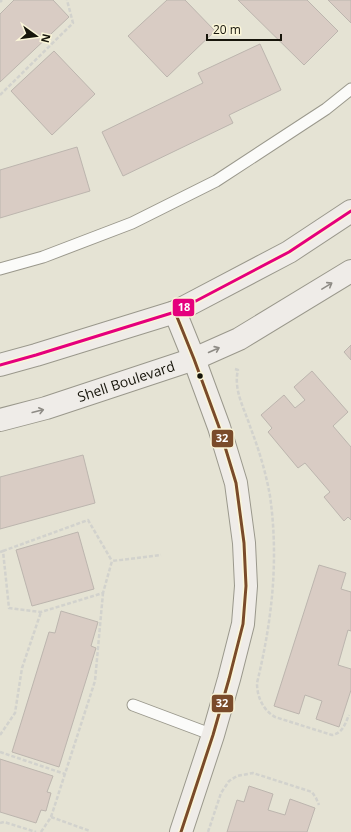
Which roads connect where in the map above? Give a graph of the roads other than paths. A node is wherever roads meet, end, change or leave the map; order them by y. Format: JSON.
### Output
{"nodes":[{"id":1,"x":351,"y":89,"type":"edge"},
{"id":2,"x":351,"y":211,"type":"edge"},
{"id":3,"x":0,"y":269,"type":"edge"},
{"id":4,"x":351,"y":271,"type":"edge"},
{"id":5,"x":174,"y":312,"type":"junction"},
{"id":6,"x":194,"y":359,"type":"junction"},
{"id":7,"x":0,"y":365,"type":"edge"},
{"id":8,"x":0,"y":420,"type":"edge"},
{"id":9,"x":134,"y":705,"type":"dead end"},
{"id":10,"x":213,"y":735,"type":"junction"},
{"id":11,"x":181,"y":832,"type":"edge"}],
"edges":[{"from":1,"to":3,"type":"lane"},
{"from":2,"to":5,"type":"main road"},
{"from":6,"to":4,"type":"main road","name":"Shell Boulevard","one_way":true},
{"from":5,"to":6,"type":"main road"},
{"from":5,"to":7,"type":"main road"},
{"from":8,"to":6,"type":"main road","name":"Shell Boulevard","one_way":true},
{"from":6,"to":10,"type":"main road"},
{"from":9,"to":10,"type":"lane"},
{"from":10,"to":11,"type":"main road"}]}
